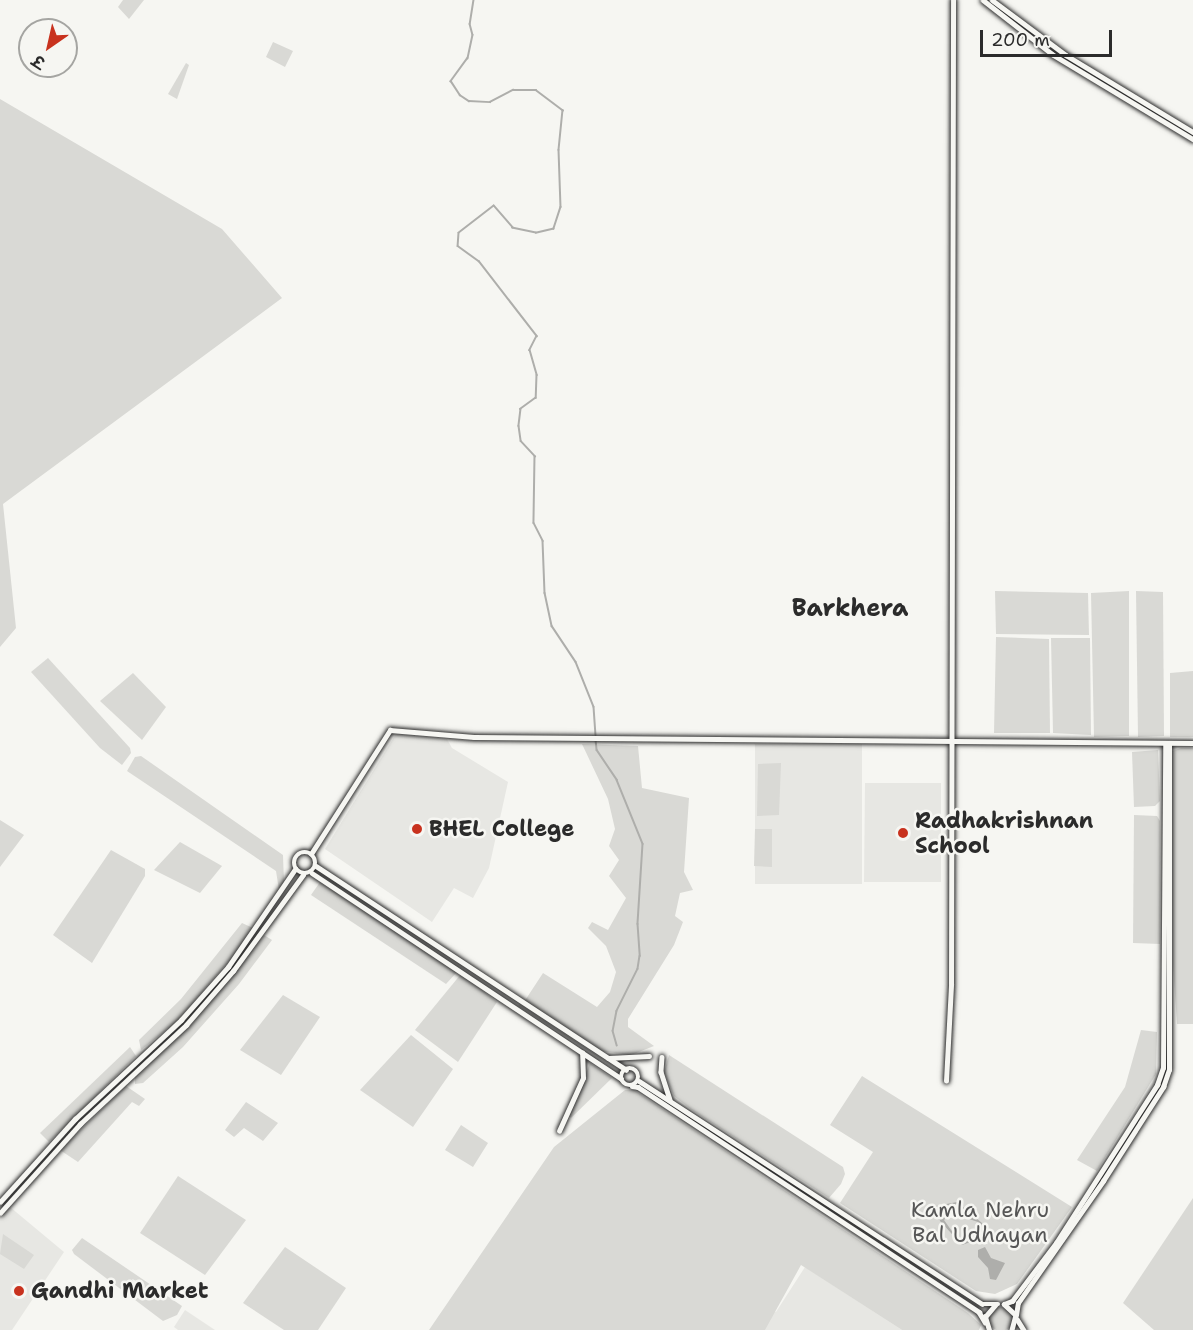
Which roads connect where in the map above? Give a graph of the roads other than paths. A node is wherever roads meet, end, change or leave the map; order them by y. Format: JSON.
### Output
{"nodes":[{"id":1,"x":953,"y":0,"type":"edge"},
{"id":2,"x":983,"y":0,"type":"edge"},
{"id":3,"x":992,"y":0,"type":"edge"},
{"id":4,"x":1193,"y":132,"type":"edge"},
{"id":5,"x":1193,"y":139,"type":"edge"},
{"id":6,"x":951,"y":742,"type":"junction"},
{"id":7,"x":1193,"y":743,"type":"edge"},
{"id":8,"x":1167,"y":744,"type":"junction"},
{"id":9,"x":311,"y":854,"type":"junction"},
{"id":10,"x":316,"y":866,"type":"junction"},
{"id":11,"x":295,"y":869,"type":"junction"},
{"id":12,"x":312,"y":873,"type":"junction"},
{"id":13,"x":303,"y":875,"type":"junction"},
{"id":14,"x":517,"y":1001,"type":"junction"},
{"id":15,"x":513,"y":1006,"type":"junction"},
{"id":16,"x":581,"y":1051,"type":"junction"},
{"id":17,"x":649,"y":1056,"type":"dead end"},
{"id":18,"x":662,"y":1057,"type":"dead end"},
{"id":19,"x":605,"y":1058,"type":"junction"},
{"id":20,"x":626,"y":1070,"type":"junction"},
{"id":21,"x":621,"y":1078,"type":"junction"},
{"id":22,"x":639,"y":1081,"type":"junction"},
{"id":23,"x":946,"y":1082,"type":"dead end"},
{"id":24,"x":632,"y":1086,"type":"junction"},
{"id":25,"x":671,"y":1102,"type":"junction"},
{"id":26,"x":559,"y":1131,"type":"dead end"},
{"id":27,"x":0,"y":1202,"type":"edge"},
{"id":28,"x":0,"y":1213,"type":"edge"},
{"id":29,"x":1035,"y":1276,"type":"junction"},
{"id":30,"x":998,"y":1304,"type":"junction"},
{"id":31,"x":1004,"y":1304,"type":"junction"},
{"id":32,"x":1016,"y":1317,"type":"junction"},
{"id":33,"x":985,"y":1322,"type":"junction"},
{"id":34,"x":989,"y":1330,"type":"edge"},
{"id":35,"x":1012,"y":1330,"type":"edge"},
{"id":36,"x":1024,"y":1330,"type":"edge"}],
"edges":[{"from":1,"to":6,"type":"main road"},
{"from":2,"to":5,"type":"main road"},
{"from":3,"to":4,"type":"main road"},
{"from":6,"to":8,"type":"main road"},
{"from":6,"to":9,"type":"main road"},
{"from":6,"to":23,"type":"main road"},
{"from":7,"to":8,"type":"main road"},
{"from":8,"to":29,"type":"main road"},
{"from":9,"to":10,"type":"main road"},
{"from":9,"to":11,"type":"main road"},
{"from":10,"to":12,"type":"main road"},
{"from":10,"to":14,"type":"main road"},
{"from":11,"to":13,"type":"main road"},
{"from":11,"to":27,"type":"main road"},
{"from":12,"to":13,"type":"main road"},
{"from":12,"to":15,"type":"main road"},
{"from":13,"to":28,"type":"main road"},
{"from":14,"to":15,"type":"main road"},
{"from":14,"to":19,"type":"main road"},
{"from":15,"to":16,"type":"main road"},
{"from":16,"to":21,"type":"main road"},
{"from":16,"to":26,"type":"main road"},
{"from":17,"to":19,"type":"main road"},
{"from":18,"to":25,"type":"main road"},
{"from":19,"to":20,"type":"main road"},
{"from":20,"to":21,"type":"main road"},
{"from":20,"to":22,"type":"main road"},
{"from":21,"to":24,"type":"main road"},
{"from":22,"to":24,"type":"main road"},
{"from":22,"to":25,"type":"main road"},
{"from":24,"to":33,"type":"main road"},
{"from":25,"to":30,"type":"main road"},
{"from":29,"to":31,"type":"main road"},
{"from":29,"to":32,"type":"main road"},
{"from":30,"to":31,"type":"main road"},
{"from":30,"to":33,"type":"main road"},
{"from":31,"to":32,"type":"main road"},
{"from":32,"to":35,"type":"main road"},
{"from":32,"to":36,"type":"main road"},
{"from":33,"to":34,"type":"main road"}]}
